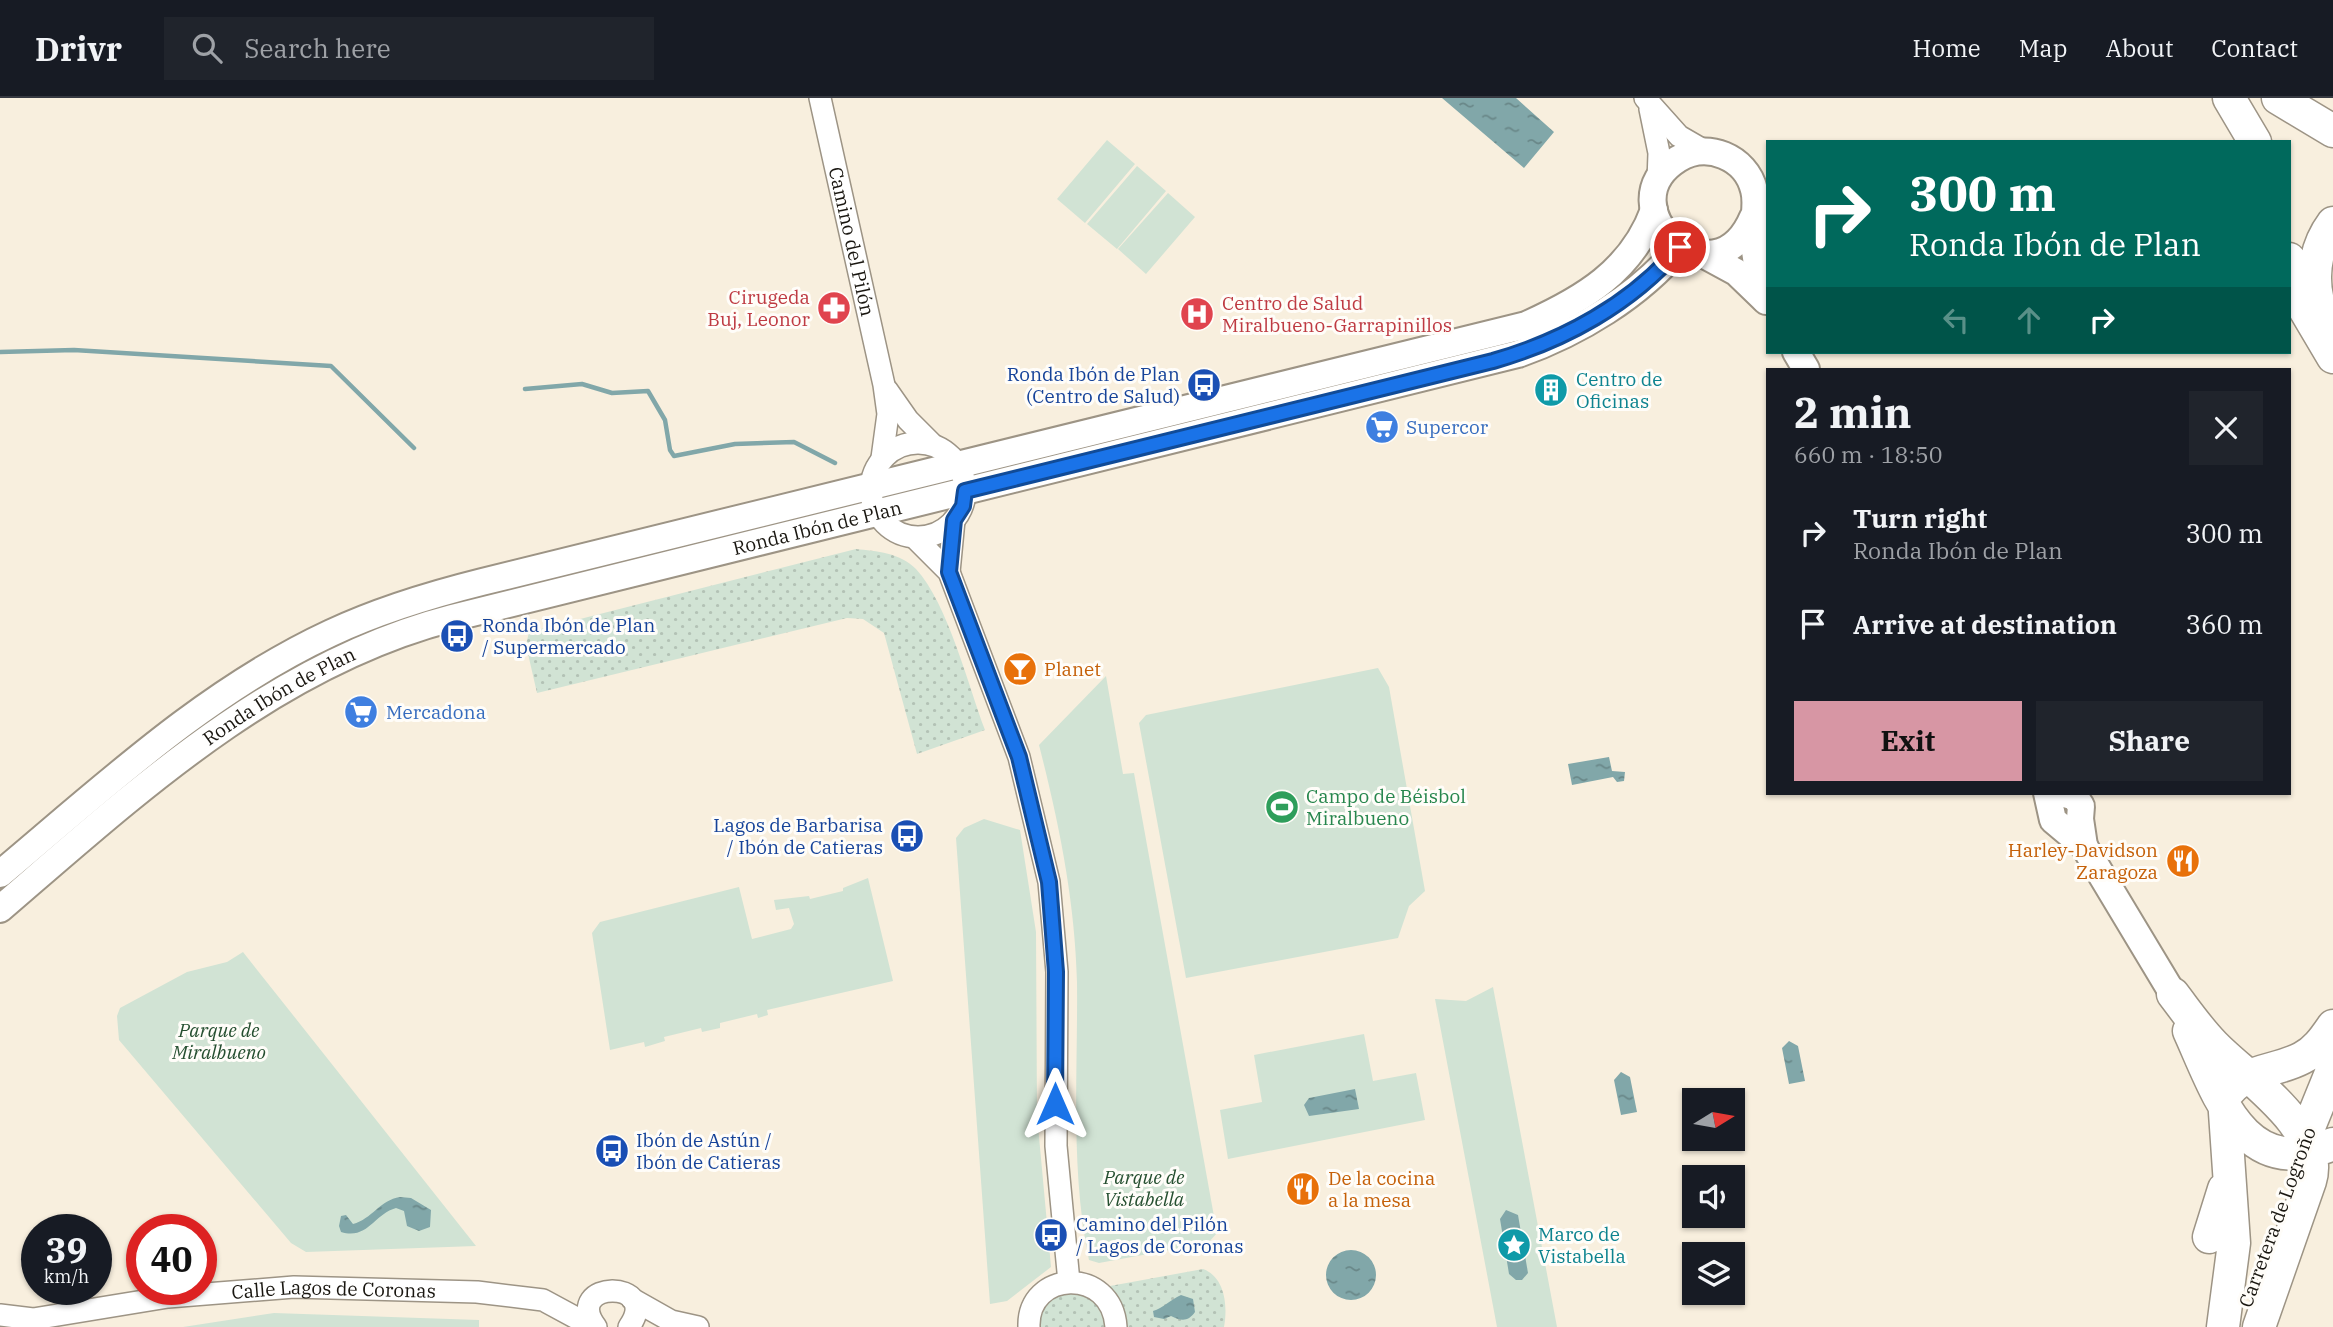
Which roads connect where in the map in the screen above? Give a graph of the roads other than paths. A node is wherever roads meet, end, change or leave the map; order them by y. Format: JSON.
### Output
{"nodes":[{"id":1,"x":820,"y":98,"type":"edge"},
{"id":2,"x":2229,"y":98,"type":"edge"},
{"id":3,"x":2278,"y":98,"type":"edge"},
{"id":4,"x":1647,"y":103,"type":"edge"},
{"id":5,"x":2333,"y":131,"type":"edge"},
{"id":6,"x":2254,"y":140,"type":"edge"},
{"id":7,"x":1705,"y":151,"type":"junction"},
{"id":8,"x":1658,"y":181,"type":"junction"},
{"id":9,"x":1654,"y":211,"type":"junction"},
{"id":10,"x":1753,"y":217,"type":"junction"},
{"id":11,"x":2333,"y":223,"type":"edge"},
{"id":12,"x":1690,"y":250,"type":"junction"},
{"id":13,"x":2291,"y":266,"type":"edge"},
{"id":14,"x":1766,"y":298,"type":"edge"},
{"id":15,"x":1766,"y":301,"type":"edge"},
{"id":16,"x":2333,"y":331,"type":"edge"},
{"id":17,"x":2333,"y":357,"type":"edge"},
{"id":18,"x":884,"y":385,"type":"junction"},
{"id":19,"x":931,"y":443,"type":"junction"},
{"id":20,"x":883,"y":458,"type":"junction"},
{"id":21,"x":958,"y":464,"type":"junction"},
{"id":22,"x":872,"y":486,"type":"junction"},
{"id":23,"x":965,"y":491,"type":"junction"},
{"id":24,"x":878,"y":513,"type":"junction"},
{"id":25,"x":954,"y":520,"type":"junction"},
{"id":26,"x":915,"y":538,"type":"junction"},
{"id":27,"x":949,"y":572,"type":"junction"},
{"id":28,"x":2060,"y":805,"type":"edge"},
{"id":29,"x":0,"y":874,"type":"edge"},
{"id":30,"x":0,"y":909,"type":"edge"},
{"id":31,"x":2173,"y":994,"type":"junction"},
{"id":32,"x":2333,"y":1026,"type":"edge"},
{"id":33,"x":2333,"y":1068,"type":"edge"},
{"id":34,"x":2246,"y":1075,"type":"junction"},
{"id":35,"x":2222,"y":1103,"type":"junction"},
{"id":36,"x":2316,"y":1151,"type":"edge"},
{"id":37,"x":2231,"y":1171,"type":"junction"},
{"id":38,"x":2209,"y":1237,"type":"dead end"},
{"id":39,"x":1069,"y":1282,"type":"junction"},
{"id":40,"x":599,"y":1293,"type":"junction"},
{"id":41,"x":632,"y":1299,"type":"junction"},
{"id":42,"x":553,"y":1303,"type":"junction"},
{"id":43,"x":0,"y":1315,"type":"edge"},
{"id":44,"x":671,"y":1321,"type":"junction"},
{"id":45,"x":26,"y":1323,"type":"edge"},
{"id":46,"x":595,"y":1327,"type":"edge"},
{"id":47,"x":629,"y":1327,"type":"edge"},
{"id":48,"x":642,"y":1327,"type":"edge"},
{"id":49,"x":698,"y":1327,"type":"edge"},
{"id":50,"x":1029,"y":1327,"type":"edge"},
{"id":51,"x":1116,"y":1327,"type":"edge"},
{"id":52,"x":2223,"y":1327,"type":"edge"},
{"id":53,"x":2237,"y":1327,"type":"edge"},
{"id":54,"x":2259,"y":1327,"type":"edge"},
{"id":55,"x":2276,"y":1327,"type":"edge"}],
"edges":[{"from":1,"to":18,"type":"street","name":"Camino del Pilón"},
{"from":2,"to":6,"type":"highway"},
{"from":3,"to":5,"type":"highway"},
{"from":4,"to":7,"type":"street"},
{"from":4,"to":8,"type":"street"},
{"from":7,"to":8,"type":"main road"},
{"from":7,"to":10,"type":"main road"},
{"from":8,"to":9,"type":"main road"},
{"from":9,"to":12,"type":"main road"},
{"from":9,"to":21,"type":"main road","name":"Ronda Ibón de Plan"},
{"from":10,"to":12,"type":"main road"},
{"from":10,"to":14,"type":"main road"},
{"from":11,"to":16,"type":"highway"},
{"from":12,"to":15,"type":"main road"},
{"from":12,"to":23,"type":"main road","name":"Ronda Ibón de Plan"},
{"from":13,"to":17,"type":"highway"},
{"from":18,"to":19,"type":"street","name":"Camino del Pilón"},
{"from":18,"to":20,"type":"street","name":"Camino del Pilón"},
{"from":19,"to":20,"type":"street"},
{"from":19,"to":21,"type":"street","name":"Camino del Pilón"},
{"from":20,"to":22,"type":"street","name":"Camino del Pilón"},
{"from":21,"to":22,"type":"main road","name":"Ronda Ibón de Plan"},
{"from":21,"to":23,"type":"street"},
{"from":22,"to":24,"type":"street"},
{"from":22,"to":29,"type":"main road","name":"Ronda Ibón de Plan"},
{"from":23,"to":24,"type":"main road","name":"Ronda Ibón de Plan"},
{"from":23,"to":25,"type":"street"},
{"from":24,"to":26,"type":"street"},
{"from":24,"to":30,"type":"main road","name":"Ronda Ibón de Plan"},
{"from":25,"to":26,"type":"street"},
{"from":25,"to":27,"type":"street"},
{"from":26,"to":27,"type":"street"},
{"from":27,"to":39,"type":"street"},
{"from":28,"to":31,"type":"main road"},
{"from":31,"to":34,"type":"highway"},
{"from":31,"to":35,"type":"highway"},
{"from":32,"to":34,"type":"highway"},
{"from":33,"to":36,"type":"highway","name":"Carretera de Logroño"},
{"from":34,"to":35,"type":"highway"},
{"from":34,"to":36,"type":"highway"},
{"from":35,"to":36,"type":"highway"},
{"from":35,"to":37,"type":"highway"},
{"from":36,"to":53,"type":"highway","name":"Carretera de Logroño"},
{"from":36,"to":54,"type":"highway"},
{"from":36,"to":55,"type":"highway","name":"Carretera de Logroño"},
{"from":37,"to":38,"type":"highway"},
{"from":37,"to":52,"type":"highway"},
{"from":39,"to":50,"type":"street"},
{"from":39,"to":51,"type":"street"},
{"from":40,"to":41,"type":"street"},
{"from":40,"to":42,"type":"street","name":"Calle Lagos de Coronas"},
{"from":40,"to":46,"type":"street"},
{"from":41,"to":44,"type":"street"},
{"from":41,"to":47,"type":"street"},
{"from":42,"to":45,"type":"street","name":"Calle Lagos de Coronas"},
{"from":42,"to":46,"type":"street","name":"Calle Lagos de Coronas"},
{"from":43,"to":45,"type":"street","name":"Calle Lagos de Coronas"},
{"from":44,"to":48,"type":"street"},
{"from":44,"to":49,"type":"street"}]}
